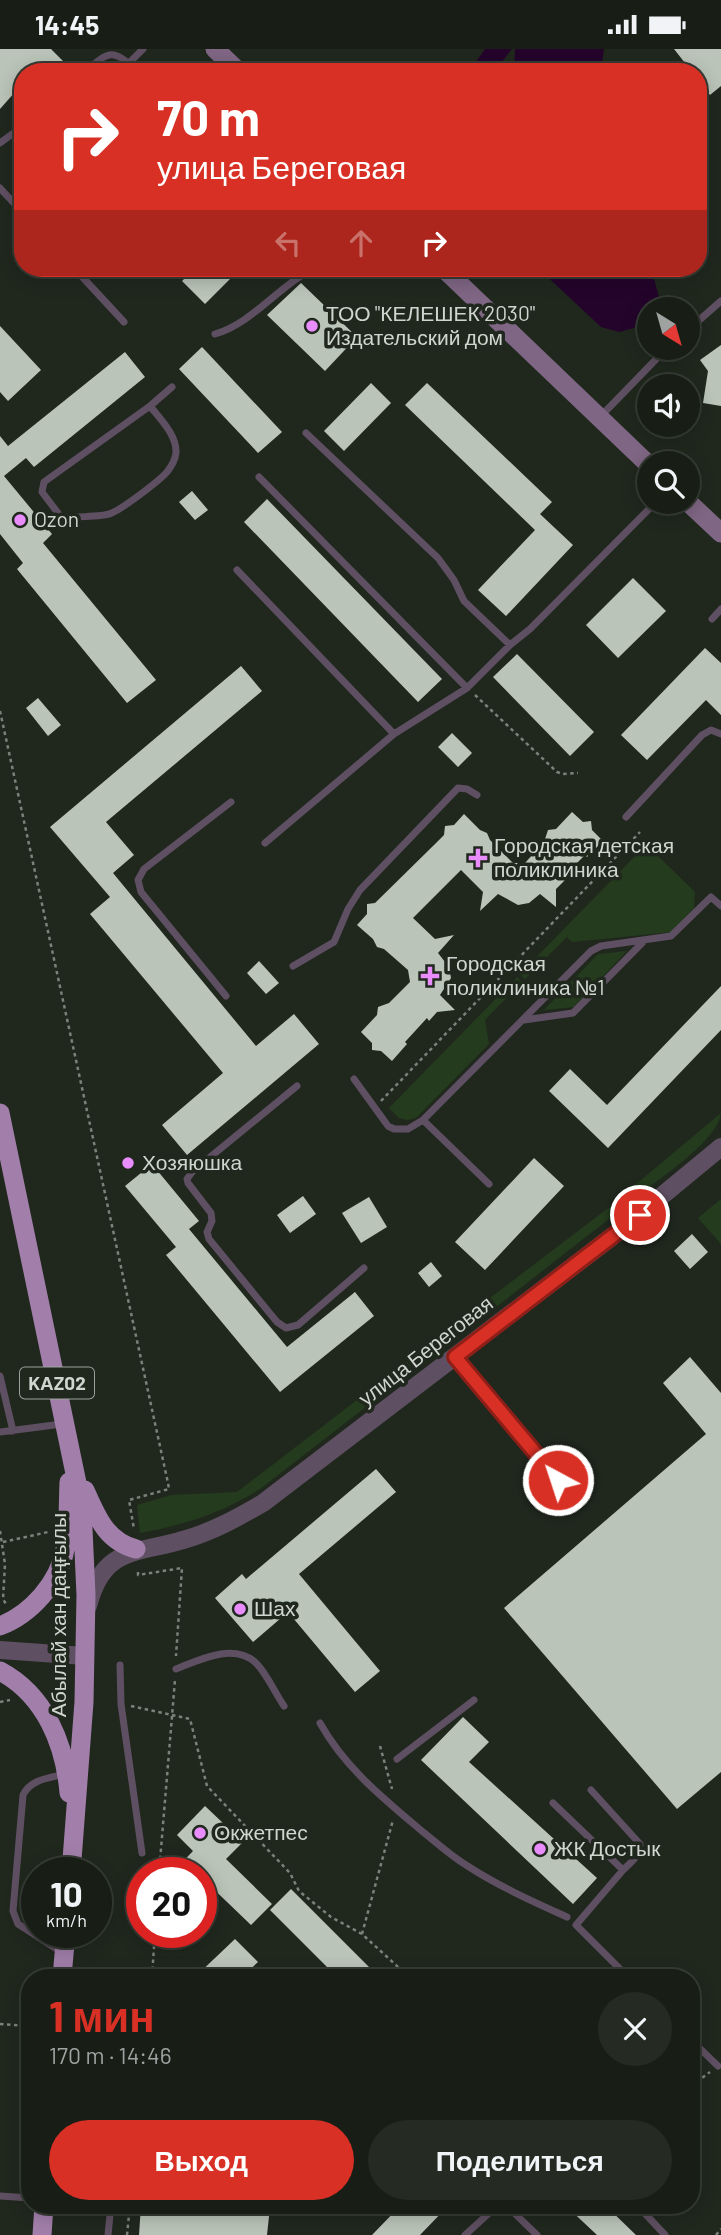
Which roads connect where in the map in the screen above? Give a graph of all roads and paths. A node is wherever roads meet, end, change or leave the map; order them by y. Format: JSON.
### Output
{"nodes":[{"id":1,"x":143,"y":49,"type":"edge"},
{"id":2,"x":215,"y":49,"type":"edge"},
{"id":3,"x":130,"y":62,"type":"joint"},
{"id":4,"x":94,"y":63,"type":"edge"},
{"id":5,"x":230,"y":63,"type":"edge"},
{"id":6,"x":0,"y":188,"type":"edge"},
{"id":7,"x":14,"y":203,"type":"edge"},
{"id":8,"x":82,"y":277,"type":"edge"},
{"id":9,"x":300,"y":277,"type":"edge"},
{"id":10,"x":452,"y":277,"type":"edge"},
{"id":11,"x":721,"y":301,"type":"edge"},
{"id":12,"x":700,"y":319,"type":"edge"},
{"id":13,"x":124,"y":322,"type":"dead end"},
{"id":14,"x":215,"y":334,"type":"dead end"},
{"id":15,"x":654,"y":361,"type":"edge"},
{"id":16,"x":172,"y":387,"type":"dead end"},
{"id":17,"x":150,"y":406,"type":"junction"},
{"id":18,"x":599,"y":417,"type":"junction"},
{"id":19,"x":306,"y":433,"type":"dead end"},
{"id":20,"x":637,"y":453,"type":"edge"},
{"id":21,"x":259,"y":477,"type":"dead end"},
{"id":22,"x":700,"y":513,"type":"edge"},
{"id":23,"x":644,"y":514,"type":"edge"},
{"id":24,"x":721,"y":533,"type":"edge"},
{"id":25,"x":237,"y":570,"type":"dead end"},
{"id":26,"x":721,"y":609,"type":"edge"},
{"id":27,"x":712,"y":619,"type":"dead end"},
{"id":28,"x":510,"y":645,"type":"junction"},
{"id":29,"x":467,"y":688,"type":"junction"},
{"id":30,"x":0,"y":711,"type":"edge"},
{"id":31,"x":394,"y":734,"type":"junction"},
{"id":32,"x":721,"y":734,"type":"edge"},
{"id":33,"x":578,"y":773,"type":"dead end"},
{"id":34,"x":477,"y":795,"type":"dead end"},
{"id":35,"x":231,"y":802,"type":"dead end"},
{"id":36,"x":626,"y":817,"type":"dead end"},
{"id":37,"x":640,"y":832,"type":"dead end"},
{"id":38,"x":265,"y":843,"type":"dead end"},
{"id":39,"x":721,"y":906,"type":"edge"},
{"id":40,"x":644,"y":941,"type":"junction"},
{"id":41,"x":293,"y":967,"type":"dead end"},
{"id":42,"x":226,"y":996,"type":"dead end"},
{"id":43,"x":523,"y":1020,"type":"junction"},
{"id":44,"x":354,"y":1079,"type":"dead end"},
{"id":45,"x":297,"y":1086,"type":"dead end"},
{"id":46,"x":374,"y":1108,"type":"junction"},
{"id":47,"x":0,"y":1113,"type":"edge"},
{"id":48,"x":423,"y":1120,"type":"junction"},
{"id":49,"x":721,"y":1147,"type":"edge"},
{"id":50,"x":489,"y":1184,"type":"dead end"},
{"id":51,"x":365,"y":1268,"type":"dead end"},
{"id":52,"x":455,"y":1357,"type":"junction"},
{"id":53,"x":0,"y":1376,"type":"edge"},
{"id":54,"x":65,"y":1424,"type":"junction"},
{"id":55,"x":13,"y":1431,"type":"junction"},
{"id":56,"x":0,"y":1433,"type":"edge"},
{"id":57,"x":70,"y":1446,"type":"junction"},
{"id":58,"x":575,"y":1500,"type":"dead end"},
{"id":59,"x":0,"y":1531,"type":"edge"},
{"id":60,"x":50,"y":1532,"type":"dead end"},
{"id":61,"x":2,"y":1542,"type":"junction"},
{"id":62,"x":135,"y":1543,"type":"junction"},
{"id":63,"x":138,"y":1572,"type":"dead end"},
{"id":64,"x":3,"y":1599,"type":"junction"},
{"id":65,"x":0,"y":1603,"type":"edge"},
{"id":66,"x":86,"y":1614,"type":"junction"},
{"id":67,"x":8,"y":1623,"type":"edge"},
{"id":68,"x":0,"y":1650,"type":"edge"},
{"id":69,"x":85,"y":1656,"type":"junction"},
{"id":70,"x":120,"y":1665,"type":"dead end"},
{"id":71,"x":176,"y":1669,"type":"junction"},
{"id":72,"x":0,"y":1671,"type":"edge"},
{"id":73,"x":474,"y":1700,"type":"dead end"},
{"id":74,"x":284,"y":1706,"type":"dead end"},
{"id":75,"x":171,"y":1715,"type":"junction"},
{"id":76,"x":320,"y":1723,"type":"dead end"},
{"id":77,"x":380,"y":1745,"type":"dead end"},
{"id":78,"x":397,"y":1759,"type":"dead end"},
{"id":79,"x":73,"y":1772,"type":"junction"},
{"id":80,"x":591,"y":1790,"type":"dead end"},
{"id":81,"x":553,"y":1803,"type":"dead end"},
{"id":82,"x":396,"y":1809,"type":"junction"},
{"id":83,"x":142,"y":1853,"type":"dead end"},
{"id":84,"x":72,"y":1857,"type":"edge"},
{"id":85,"x":160,"y":1857,"type":"edge"},
{"id":86,"x":623,"y":1870,"type":"junction"},
{"id":87,"x":567,"y":1917,"type":"dead end"},
{"id":88,"x":362,"y":1934,"type":"junction"},
{"id":89,"x":65,"y":1948,"type":"edge"},
{"id":90,"x":154,"y":1948,"type":"edge"},
{"id":91,"x":64,"y":1954,"type":"junction"},
{"id":92,"x":63,"y":1969,"type":"edge"},
{"id":93,"x":153,"y":1969,"type":"edge"},
{"id":94,"x":400,"y":1969,"type":"edge"},
{"id":95,"x":620,"y":1969,"type":"edge"},
{"id":96,"x":0,"y":2024,"type":"edge"},
{"id":97,"x":21,"y":2025,"type":"edge"},
{"id":98,"x":700,"y":2049,"type":"edge"},
{"id":99,"x":718,"y":2066,"type":"joint"},
{"id":100,"x":700,"y":2079,"type":"edge"},
{"id":101,"x":0,"y":2196,"type":"edge"},
{"id":102,"x":21,"y":2197,"type":"edge"},
{"id":103,"x":43,"y":2214,"type":"edge"},
{"id":104,"x":110,"y":2214,"type":"edge"},
{"id":105,"x":129,"y":2214,"type":"edge"},
{"id":106,"x":488,"y":2214,"type":"edge"},
{"id":107,"x":515,"y":2214,"type":"edge"},
{"id":108,"x":645,"y":2214,"type":"edge"},
{"id":109,"x":721,"y":2229,"type":"edge"},
{"id":110,"x":42,"y":2235,"type":"edge"},
{"id":111,"x":108,"y":2235,"type":"edge"},
{"id":112,"x":127,"y":2235,"type":"edge"},
{"id":113,"x":465,"y":2235,"type":"edge"},
{"id":114,"x":537,"y":2235,"type":"edge"},
{"id":115,"x":665,"y":2235,"type":"edge"},
{"id":116,"x":716,"y":2235,"type":"edge"}],
"edges":[{"from":1,"to":3,"type":"lane"},
{"from":2,"to":5,"type":"main road"},
{"from":3,"to":4,"type":"lane"},
{"from":6,"to":7,"type":"lane"},
{"from":8,"to":13,"type":"lane"},
{"from":9,"to":14,"type":"lane"},
{"from":10,"to":18,"type":"main road"},
{"from":11,"to":12,"type":"lane"},
{"from":15,"to":18,"type":"lane"},
{"from":16,"to":17,"type":"lane"},
{"from":17,"to":17,"type":"lane"},
{"from":18,"to":20,"type":"main road"},
{"from":19,"to":28,"type":"lane"},
{"from":21,"to":29,"type":"lane"},
{"from":22,"to":24,"type":"main road"},
{"from":23,"to":28,"type":"lane"},
{"from":25,"to":31,"type":"lane"},
{"from":26,"to":27,"type":"lane"},
{"from":28,"to":29,"type":"lane"},
{"from":29,"to":31,"type":"lane"},
{"from":29,"to":33,"type":"path"},
{"from":30,"to":62,"type":"path"},
{"from":31,"to":38,"type":"lane"},
{"from":32,"to":36,"type":"lane"},
{"from":34,"to":41,"type":"lane"},
{"from":35,"to":42,"type":"lane"},
{"from":37,"to":46,"type":"path"},
{"from":39,"to":40,"type":"lane"},
{"from":40,"to":43,"type":"lane"},
{"from":40,"to":43,"type":"lane"},
{"from":43,"to":48,"type":"lane"},
{"from":44,"to":46,"type":"lane"},
{"from":45,"to":51,"type":"lane"},
{"from":46,"to":48,"type":"lane"},
{"from":47,"to":54,"type":"highway","name":"Абылай хан даңғылы","number":"KАZ02"},
{"from":48,"to":50,"type":"lane"},
{"from":49,"to":52,"type":"street","name":"улица Береговая"},
{"from":52,"to":58,"type":"lane"},
{"from":52,"to":62,"type":"street","name":"улица Береговая"},
{"from":53,"to":55,"type":"lane"},
{"from":54,"to":55,"type":"lane"},
{"from":54,"to":57,"type":"highway","name":"Абылай хан даңғылы","number":"KАZ02"},
{"from":55,"to":56,"type":"lane"},
{"from":57,"to":62,"type":"highway"},
{"from":57,"to":66,"type":"highway","name":"Абылай хан даңғылы","number":"KАZ02"},
{"from":57,"to":67,"type":"highway"},
{"from":59,"to":61,"type":"path"},
{"from":60,"to":61,"type":"path"},
{"from":61,"to":64,"type":"path"},
{"from":62,"to":66,"type":"street"},
{"from":63,"to":71,"type":"path"},
{"from":64,"to":65,"type":"path"},
{"from":64,"to":67,"type":"path"},
{"from":66,"to":69,"type":"highway","name":"Абылай хан даңғылы","number":"KАZ02"},
{"from":68,"to":69,"type":"street"},
{"from":69,"to":79,"type":"highway","name":"Абылай хан даңғылы","number":"KАZ02"},
{"from":70,"to":83,"type":"lane"},
{"from":71,"to":74,"type":"lane"},
{"from":71,"to":75,"type":"path"},
{"from":72,"to":79,"type":"highway"},
{"from":73,"to":78,"type":"lane"},
{"from":75,"to":85,"type":"path"},
{"from":75,"to":88,"type":"path"},
{"from":76,"to":82,"type":"lane"},
{"from":77,"to":82,"type":"path"},
{"from":79,"to":84,"type":"highway","name":"Абылай хан даңғылы","number":"KАZ02"},
{"from":79,"to":91,"type":"lane"},
{"from":80,"to":86,"type":"lane"},
{"from":81,"to":86,"type":"lane"},
{"from":82,"to":87,"type":"lane"},
{"from":82,"to":88,"type":"path"},
{"from":86,"to":95,"type":"lane"},
{"from":88,"to":94,"type":"path"},
{"from":89,"to":91,"type":"highway"},
{"from":90,"to":93,"type":"path"},
{"from":91,"to":92,"type":"highway"},
{"from":96,"to":97,"type":"path"},
{"from":98,"to":99,"type":"lane"},
{"from":99,"to":100,"type":"path"},
{"from":101,"to":102,"type":"lane"},
{"from":103,"to":110,"type":"highway"},
{"from":104,"to":111,"type":"lane"},
{"from":105,"to":112,"type":"path"},
{"from":106,"to":113,"type":"lane"},
{"from":107,"to":114,"type":"lane"},
{"from":108,"to":115,"type":"lane"},
{"from":109,"to":116,"type":"path"}]}
